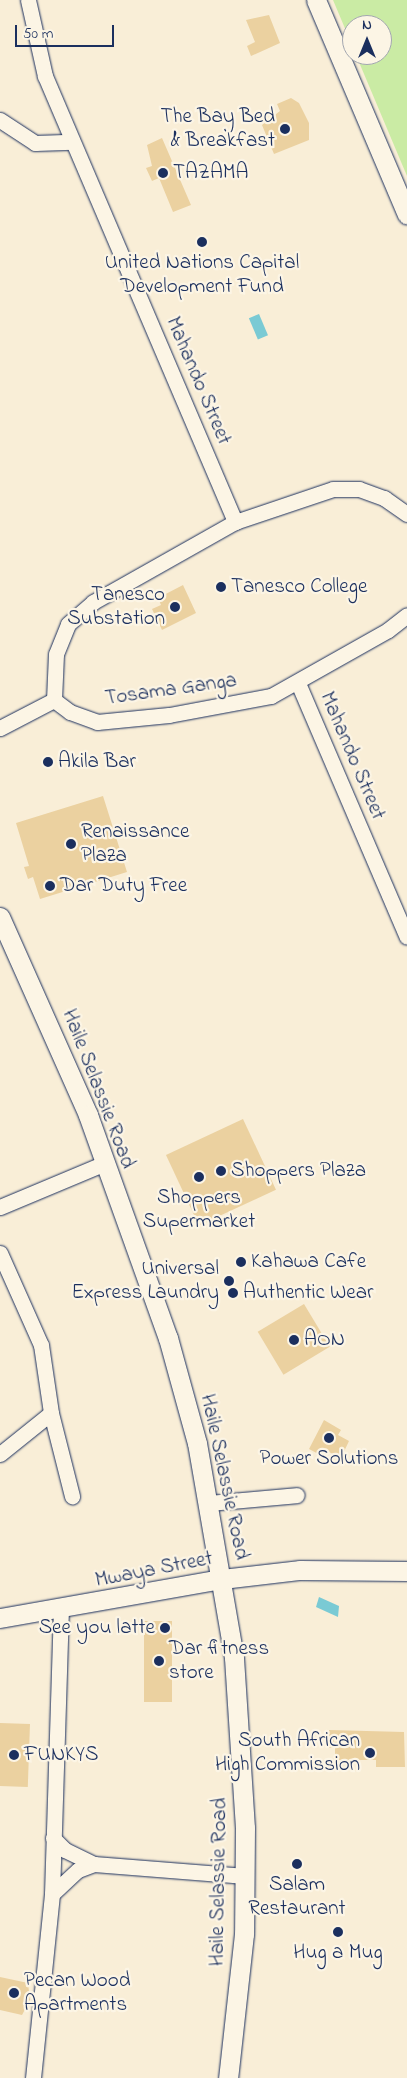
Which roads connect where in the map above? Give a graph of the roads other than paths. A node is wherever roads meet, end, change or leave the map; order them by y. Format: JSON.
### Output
{"nodes":[{"id":1,"x":28,"y":0,"type":"edge"},
{"id":2,"x":316,"y":0,"type":"edge"},
{"id":3,"x":0,"y":120,"type":"edge"},
{"id":4,"x":72,"y":142,"type":"junction"},
{"id":5,"x":407,"y":214,"type":"edge"},
{"id":6,"x":407,"y":514,"type":"edge"},
{"id":7,"x":235,"y":522,"type":"junction"},
{"id":8,"x":407,"y":614,"type":"edge"},
{"id":9,"x":298,"y":684,"type":"junction"},
{"id":10,"x":54,"y":700,"type":"junction"},
{"id":11,"x":0,"y":728,"type":"edge"},
{"id":12,"x":0,"y":917,"type":"edge"},
{"id":13,"x":407,"y":937,"type":"edge"},
{"id":14,"x":103,"y":1164,"type":"junction"},
{"id":15,"x":0,"y":1207,"type":"edge"},
{"id":16,"x":0,"y":1253,"type":"edge"},
{"id":17,"x":51,"y":1413,"type":"junction"},
{"id":18,"x":0,"y":1454,"type":"edge"},
{"id":19,"x":298,"y":1495,"type":"dead end"},
{"id":20,"x":72,"y":1496,"type":"dead end"},
{"id":21,"x":208,"y":1503,"type":"junction"},
{"id":22,"x":407,"y":1571,"type":"edge"},
{"id":23,"x":222,"y":1579,"type":"junction"},
{"id":24,"x":61,"y":1610,"type":"junction"},
{"id":25,"x":0,"y":1618,"type":"edge"},
{"id":26,"x":53,"y":1838,"type":"junction"},
{"id":27,"x":94,"y":1864,"type":"junction"},
{"id":28,"x":246,"y":1876,"type":"junction"},
{"id":29,"x":52,"y":1894,"type":"junction"},
{"id":30,"x":33,"y":2078,"type":"edge"},
{"id":31,"x":228,"y":2078,"type":"edge"}],
"edges":[{"from":1,"to":4,"type":"street","name":"Mahando Street"},
{"from":2,"to":5,"type":"street"},
{"from":3,"to":4,"type":"street"},
{"from":4,"to":7,"type":"street","name":"Mahando Street"},
{"from":6,"to":7,"type":"street"},
{"from":7,"to":10,"type":"street"},
{"from":8,"to":9,"type":"street","name":"Mahando Street"},
{"from":9,"to":10,"type":"street","name":"Tosama Ganga"},
{"from":9,"to":13,"type":"street","name":"Mahando Street"},
{"from":10,"to":11,"type":"street"},
{"from":12,"to":14,"type":"street","name":"Haile Selassie Road"},
{"from":14,"to":15,"type":"street"},
{"from":14,"to":21,"type":"street","name":"Haile Selassie Road"},
{"from":16,"to":17,"type":"street"},
{"from":17,"to":18,"type":"street"},
{"from":17,"to":20,"type":"street"},
{"from":19,"to":21,"type":"street"},
{"from":21,"to":23,"type":"street","name":"Haile Selassie Road"},
{"from":22,"to":23,"type":"street","name":"Mwaya Street"},
{"from":23,"to":24,"type":"street","name":"Mwaya Street"},
{"from":23,"to":28,"type":"street","name":"Haile Selassie Road"},
{"from":24,"to":25,"type":"street","name":"Mwaya Street"},
{"from":24,"to":26,"type":"street"},
{"from":26,"to":27,"type":"street"},
{"from":26,"to":29,"type":"street"},
{"from":27,"to":28,"type":"street"},
{"from":27,"to":29,"type":"street"},
{"from":28,"to":31,"type":"street","name":"Haile Selassie Road"},
{"from":29,"to":30,"type":"street"}]}
